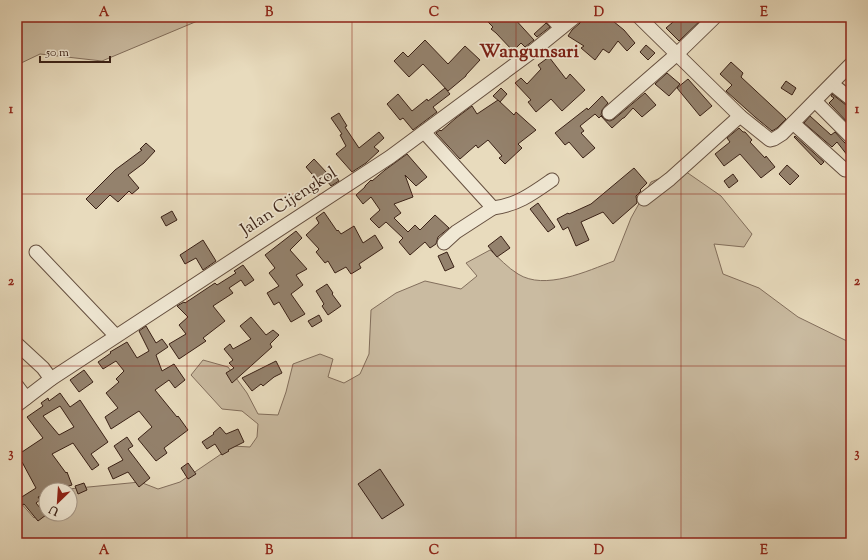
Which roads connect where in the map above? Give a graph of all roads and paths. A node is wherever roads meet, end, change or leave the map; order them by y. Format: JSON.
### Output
{"nodes":[{"id":1,"x":551,"y":17,"type":"edge"},
{"id":2,"x":575,"y":17,"type":"edge"},
{"id":3,"x":639,"y":17,"type":"edge"},
{"id":4,"x":715,"y":17,"type":"edge"},
{"id":5,"x":561,"y":28,"type":"junction"},
{"id":6,"x":677,"y":54,"type":"junction"},
{"id":7,"x":851,"y":64,"type":"edge"},
{"id":8,"x":832,"y":84,"type":"junction"},
{"id":9,"x":851,"y":99,"type":"edge"},
{"id":10,"x":815,"y":101,"type":"junction"},
{"id":11,"x":608,"y":113,"type":"dead end"},
{"id":12,"x":740,"y":116,"type":"junction"},
{"id":13,"x":793,"y":123,"type":"junction"},
{"id":14,"x":424,"y":132,"type":"junction"},
{"id":15,"x":851,"y":137,"type":"edge"},
{"id":16,"x":845,"y":170,"type":"dead end"},
{"id":17,"x":552,"y":180,"type":"dead end"},
{"id":18,"x":644,"y":199,"type":"dead end"},
{"id":19,"x":493,"y":208,"type":"junction"},
{"id":20,"x":444,"y":243,"type":"dead end"},
{"id":21,"x":36,"y":252,"type":"dead end"},
{"id":22,"x":116,"y":336,"type":"junction"},
{"id":23,"x":17,"y":344,"type":"edge"},
{"id":24,"x":51,"y":378,"type":"junction"},
{"id":25,"x":17,"y":386,"type":"edge"},
{"id":26,"x":21,"y":402,"type":"edge"}],
"edges":[{"from":1,"to":5,"type":"street"},
{"from":2,"to":5,"type":"street","name":"Jalan Cijengkol"},
{"from":3,"to":6,"type":"street"},
{"from":4,"to":6,"type":"street"},
{"from":5,"to":14,"type":"street","name":"Jalan Cijengkol"},
{"from":6,"to":11,"type":"street"},
{"from":6,"to":12,"type":"street"},
{"from":7,"to":8,"type":"street"},
{"from":8,"to":9,"type":"street"},
{"from":8,"to":10,"type":"street"},
{"from":10,"to":13,"type":"street"},
{"from":10,"to":15,"type":"street"},
{"from":12,"to":13,"type":"street"},
{"from":12,"to":18,"type":"street"},
{"from":13,"to":16,"type":"street"},
{"from":14,"to":19,"type":"street"},
{"from":14,"to":22,"type":"street","name":"Jalan Cijengkol"},
{"from":17,"to":19,"type":"street"},
{"from":19,"to":20,"type":"street"},
{"from":21,"to":22,"type":"street"},
{"from":22,"to":24,"type":"street","name":"Jalan Cijengkol"},
{"from":23,"to":24,"type":"street"},
{"from":24,"to":26,"type":"street","name":"Jalan Cijengkol"},
{"from":25,"to":26,"type":"street"}]}
